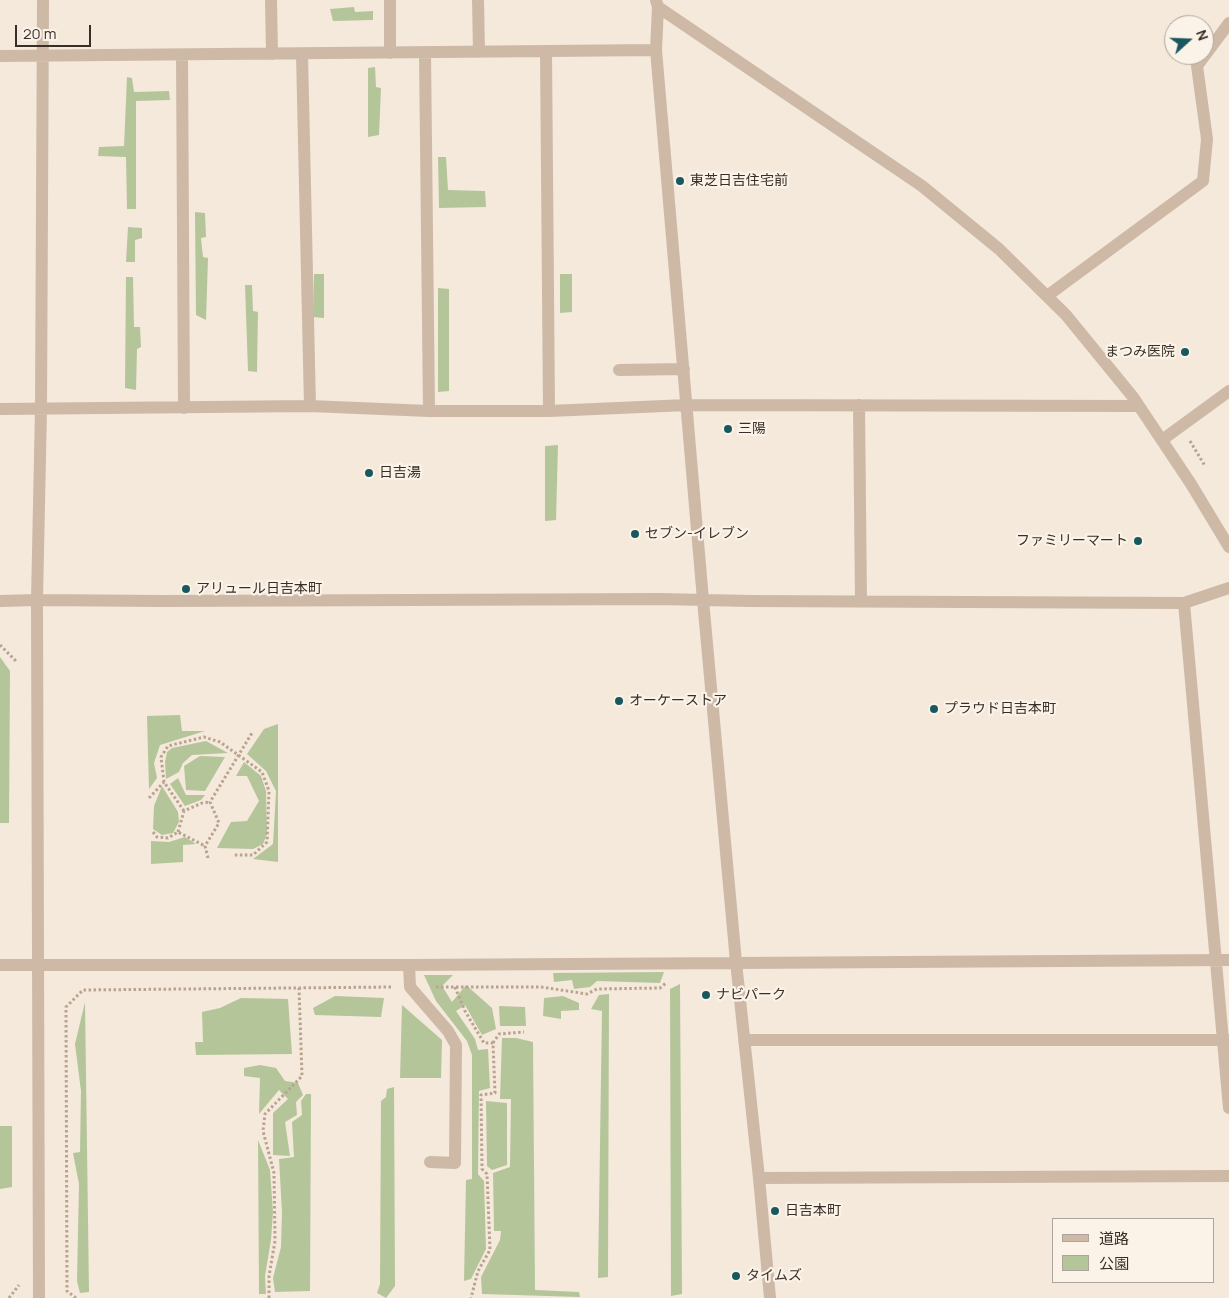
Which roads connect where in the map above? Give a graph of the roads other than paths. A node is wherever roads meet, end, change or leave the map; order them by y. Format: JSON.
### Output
{"nodes":[{"id":1,"x":43,"y":0,"type":"edge"},
{"id":2,"x":271,"y":0,"type":"edge"},
{"id":3,"x":390,"y":0,"type":"edge"},
{"id":4,"x":478,"y":0,"type":"edge"},
{"id":5,"x":659,"y":2,"type":"edge"},
{"id":6,"x":1229,"y":22,"type":"edge"},
{"id":7,"x":656,"y":50,"type":"junction"},
{"id":8,"x":479,"y":52,"type":"junction"},
{"id":9,"x":546,"y":52,"type":"junction"},
{"id":10,"x":390,"y":53,"type":"junction"},
{"id":11,"x":425,"y":53,"type":"junction"},
{"id":12,"x":272,"y":54,"type":"junction"},
{"id":13,"x":302,"y":54,"type":"junction"},
{"id":14,"x":182,"y":55,"type":"junction"},
{"id":15,"x":0,"y":56,"type":"edge"},
{"id":16,"x":43,"y":56,"type":"junction"},
{"id":17,"x":1047,"y":296,"type":"junction"},
{"id":18,"x":684,"y":369,"type":"junction"},
{"id":19,"x":619,"y":370,"type":"dead end"},
{"id":20,"x":1229,"y":391,"type":"edge"},
{"id":21,"x":687,"y":405,"type":"junction"},
{"id":22,"x":859,"y":405,"type":"junction"},
{"id":23,"x":310,"y":406,"type":"junction"},
{"id":24,"x":1139,"y":406,"type":"junction"},
{"id":25,"x":184,"y":408,"type":"junction"},
{"id":26,"x":0,"y":409,"type":"edge"},
{"id":27,"x":41,"y":409,"type":"junction"},
{"id":28,"x":428,"y":411,"type":"junction"},
{"id":29,"x":549,"y":411,"type":"junction"},
{"id":30,"x":1162,"y":440,"type":"junction"},
{"id":31,"x":1229,"y":548,"type":"edge"},
{"id":32,"x":1229,"y":588,"type":"edge"},
{"id":33,"x":37,"y":600,"type":"junction"},
{"id":34,"x":703,"y":600,"type":"junction"},
{"id":35,"x":0,"y":601,"type":"edge"},
{"id":36,"x":861,"y":602,"type":"junction"},
{"id":37,"x":1184,"y":603,"type":"junction"},
{"id":38,"x":1223,"y":960,"type":"edge"},
{"id":39,"x":736,"y":962,"type":"junction"},
{"id":40,"x":0,"y":965,"type":"edge"},
{"id":41,"x":38,"y":965,"type":"junction"},
{"id":42,"x":409,"y":965,"type":"junction"},
{"id":43,"x":744,"y":1040,"type":"junction"},
{"id":44,"x":1226,"y":1040,"type":"edge"},
{"id":45,"x":1229,"y":1108,"type":"edge"},
{"id":46,"x":430,"y":1162,"type":"dead end"},
{"id":47,"x":1229,"y":1176,"type":"edge"},
{"id":48,"x":759,"y":1178,"type":"junction"},
{"id":49,"x":39,"y":1298,"type":"edge"},
{"id":50,"x":770,"y":1298,"type":"edge"}],
"edges":[{"from":1,"to":16,"type":"street"},
{"from":2,"to":12,"type":"street"},
{"from":3,"to":10,"type":"street"},
{"from":4,"to":8,"type":"street"},
{"from":5,"to":7,"type":"street"},
{"from":5,"to":17,"type":"street"},
{"from":6,"to":17,"type":"street"},
{"from":7,"to":9,"type":"street"},
{"from":7,"to":18,"type":"street"},
{"from":8,"to":9,"type":"street"},
{"from":8,"to":11,"type":"street"},
{"from":9,"to":29,"type":"street"},
{"from":10,"to":11,"type":"street"},
{"from":10,"to":13,"type":"street"},
{"from":11,"to":28,"type":"street"},
{"from":12,"to":13,"type":"street"},
{"from":12,"to":14,"type":"street"},
{"from":13,"to":23,"type":"street"},
{"from":14,"to":16,"type":"street"},
{"from":14,"to":25,"type":"street"},
{"from":15,"to":16,"type":"street"},
{"from":16,"to":27,"type":"street"},
{"from":17,"to":24,"type":"street"},
{"from":18,"to":19,"type":"street"},
{"from":18,"to":21,"type":"street"},
{"from":20,"to":30,"type":"street"},
{"from":21,"to":22,"type":"street"},
{"from":21,"to":29,"type":"street"},
{"from":21,"to":34,"type":"street"},
{"from":22,"to":24,"type":"street"},
{"from":22,"to":36,"type":"street"},
{"from":23,"to":25,"type":"street"},
{"from":23,"to":28,"type":"street"},
{"from":24,"to":30,"type":"street"},
{"from":25,"to":27,"type":"street"},
{"from":26,"to":27,"type":"street"},
{"from":27,"to":33,"type":"street"},
{"from":28,"to":29,"type":"street"},
{"from":30,"to":31,"type":"street"},
{"from":32,"to":37,"type":"street"},
{"from":33,"to":34,"type":"street"},
{"from":33,"to":35,"type":"street"},
{"from":33,"to":41,"type":"street"},
{"from":34,"to":36,"type":"street"},
{"from":34,"to":39,"type":"street"},
{"from":36,"to":37,"type":"street"},
{"from":37,"to":38,"type":"street"},
{"from":38,"to":39,"type":"street"},
{"from":38,"to":44,"type":"street"},
{"from":39,"to":42,"type":"street"},
{"from":39,"to":43,"type":"street"},
{"from":40,"to":41,"type":"street"},
{"from":41,"to":42,"type":"street"},
{"from":41,"to":49,"type":"street"},
{"from":42,"to":46,"type":"street"},
{"from":43,"to":44,"type":"street"},
{"from":43,"to":48,"type":"street"},
{"from":44,"to":45,"type":"street"},
{"from":47,"to":48,"type":"street"},
{"from":48,"to":50,"type":"street"}]}
